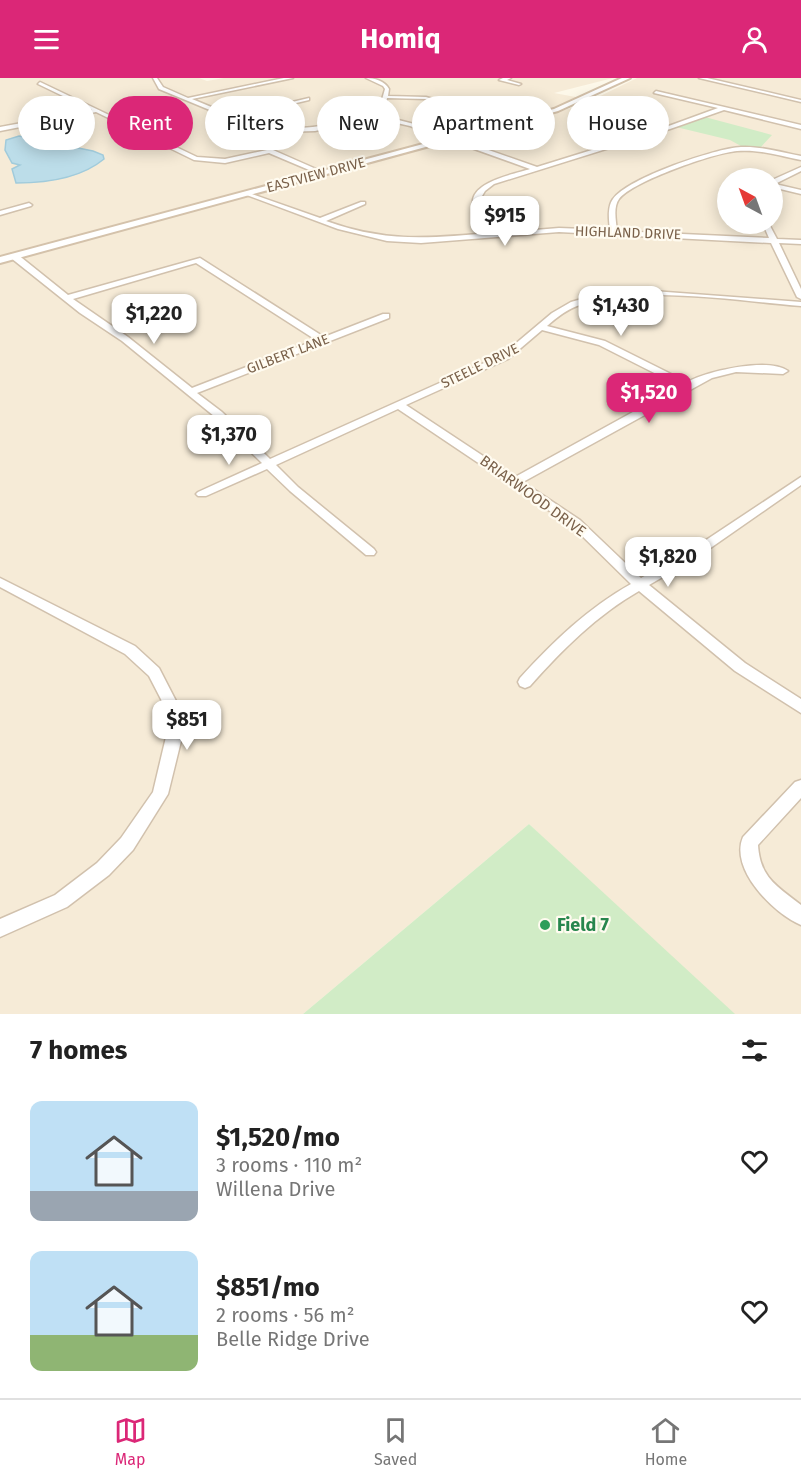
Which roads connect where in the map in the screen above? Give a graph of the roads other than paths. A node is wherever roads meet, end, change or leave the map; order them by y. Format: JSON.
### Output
{"nodes":[{"id":1,"x":155,"y":78,"type":"edge"},
{"id":2,"x":291,"y":78,"type":"edge"},
{"id":3,"x":368,"y":78,"type":"edge"},
{"id":4,"x":492,"y":78,"type":"edge"},
{"id":5,"x":509,"y":78,"type":"edge"},
{"id":6,"x":627,"y":78,"type":"edge"},
{"id":7,"x":701,"y":78,"type":"edge"},
{"id":8,"x":501,"y":80,"type":"junction"},
{"id":9,"x":40,"y":83,"type":"dead end"},
{"id":10,"x":519,"y":84,"type":"dead end"},
{"id":11,"x":656,"y":92,"type":"dead end"},
{"id":12,"x":66,"y":96,"type":"edge"},
{"id":13,"x":183,"y":96,"type":"edge"},
{"id":14,"x":387,"y":96,"type":"edge"},
{"id":15,"x":193,"y":97,"type":"edge"},
{"id":16,"x":801,"y":101,"type":"edge"},
{"id":17,"x":724,"y":108,"type":"junction"},
{"id":18,"x":95,"y":111,"type":"edge"},
{"id":19,"x":555,"y":111,"type":"edge"},
{"id":20,"x":18,"y":126,"type":"edge"},
{"id":21,"x":801,"y":127,"type":"edge"},
{"id":22,"x":0,"y":129,"type":"edge"},
{"id":23,"x":412,"y":150,"type":"edge"},
{"id":24,"x":481,"y":150,"type":"edge"},
{"id":25,"x":270,"y":151,"type":"joint"},
{"id":26,"x":801,"y":158,"type":"edge"},
{"id":27,"x":537,"y":169,"type":"junction"},
{"id":28,"x":801,"y":169,"type":"edge"},
{"id":29,"x":321,"y":173,"type":"junction"},
{"id":30,"x":783,"y":178,"type":"edge"},
{"id":31,"x":783,"y":187,"type":"edge"},
{"id":32,"x":801,"y":192,"type":"edge"},
{"id":33,"x":246,"y":194,"type":"junction"},
{"id":34,"x":363,"y":203,"type":"dead end"},
{"id":35,"x":29,"y":206,"type":"dead end"},
{"id":36,"x":0,"y":213,"type":"edge"},
{"id":37,"x":319,"y":221,"type":"junction"},
{"id":38,"x":614,"y":232,"type":"junction"},
{"id":39,"x":772,"y":234,"type":"edge"},
{"id":40,"x":497,"y":235,"type":"junction"},
{"id":41,"x":776,"y":240,"type":"junction"},
{"id":42,"x":801,"y":242,"type":"edge"},
{"id":43,"x":14,"y":256,"type":"junction"},
{"id":44,"x":0,"y":260,"type":"edge"},
{"id":45,"x":801,"y":297,"type":"edge"},
{"id":46,"x":68,"y":298,"type":"junction"},
{"id":47,"x":801,"y":304,"type":"edge"},
{"id":48,"x":386,"y":316,"type":"dead end"},
{"id":49,"x":542,"y":327,"type":"junction"},
{"id":50,"x":324,"y":340,"type":"junction"},
{"id":51,"x":783,"y":371,"type":"dead end"},
{"id":52,"x":687,"y":385,"type":"junction"},
{"id":53,"x":190,"y":392,"type":"junction"},
{"id":54,"x":399,"y":405,"type":"junction"},
{"id":55,"x":269,"y":463,"type":"junction"},
{"id":56,"x":801,"y":480,"type":"edge"},
{"id":57,"x":517,"y":482,"type":"junction"},
{"id":58,"x":202,"y":494,"type":"dead end"},
{"id":59,"x":370,"y":552,"type":"dead end"},
{"id":60,"x":0,"y":582,"type":"edge"},
{"id":61,"x":640,"y":585,"type":"junction"},
{"id":62,"x":525,"y":682,"type":"dead end"},
{"id":63,"x":801,"y":707,"type":"edge"},
{"id":64,"x":801,"y":787,"type":"edge"},
{"id":65,"x":801,"y":916,"type":"edge"},
{"id":66,"x":0,"y":928,"type":"edge"}],
"edges":[{"from":1,"to":13,"type":"street"},
{"from":2,"to":15,"type":"street"},
{"from":3,"to":14,"type":"street"},
{"from":4,"to":8,"type":"street"},
{"from":5,"to":8,"type":"street"},
{"from":6,"to":19,"type":"street","name":"EASTVIEW DRIVE"},
{"from":7,"to":16,"type":"street"},
{"from":8,"to":10,"type":"street"},
{"from":9,"to":12,"type":"street"},
{"from":11,"to":17,"type":"street"},
{"from":17,"to":21,"type":"street"},
{"from":17,"to":27,"type":"street"},
{"from":18,"to":25,"type":"street"},
{"from":20,"to":22,"type":"street"},
{"from":23,"to":29,"type":"street","name":"EASTVIEW DRIVE"},
{"from":24,"to":27,"type":"street"},
{"from":25,"to":29,"type":"street"},
{"from":26,"to":38,"type":"street"},
{"from":27,"to":40,"type":"street"},
{"from":28,"to":30,"type":"street"},
{"from":29,"to":33,"type":"street","name":"EASTVIEW DRIVE"},
{"from":31,"to":32,"type":"street"},
{"from":33,"to":37,"type":"street","name":"HIGHLAND DRIVE"},
{"from":33,"to":43,"type":"street","name":"EASTVIEW DRIVE"},
{"from":34,"to":37,"type":"street"},
{"from":35,"to":36,"type":"street"},
{"from":37,"to":40,"type":"street","name":"HIGHLAND DRIVE"},
{"from":38,"to":40,"type":"street","name":"HIGHLAND DRIVE"},
{"from":38,"to":41,"type":"street","name":"HIGHLAND DRIVE"},
{"from":39,"to":41,"type":"street"},
{"from":41,"to":42,"type":"street","name":"HIGHLAND DRIVE"},
{"from":41,"to":45,"type":"street"},
{"from":43,"to":44,"type":"street","name":"EASTVIEW DRIVE"},
{"from":43,"to":46,"type":"street"},
{"from":46,"to":50,"type":"street"},
{"from":46,"to":53,"type":"street"},
{"from":47,"to":49,"type":"street","name":"STEELE DRIVE"},
{"from":48,"to":50,"type":"street","name":"GILBERT LANE"},
{"from":49,"to":52,"type":"street"},
{"from":49,"to":54,"type":"street","name":"STEELE DRIVE"},
{"from":50,"to":53,"type":"street","name":"GILBERT LANE"},
{"from":51,"to":52,"type":"street"},
{"from":52,"to":57,"type":"street"},
{"from":53,"to":55,"type":"street"},
{"from":54,"to":55,"type":"street","name":"STEELE DRIVE"},
{"from":54,"to":57,"type":"street","name":"BRIARWOOD DRIVE"},
{"from":55,"to":58,"type":"street","name":"STEELE DRIVE"},
{"from":55,"to":59,"type":"street"},
{"from":56,"to":61,"type":"street"},
{"from":57,"to":61,"type":"street","name":"BRIARWOOD DRIVE"},
{"from":60,"to":66,"type":"street"},
{"from":61,"to":62,"type":"street"},
{"from":61,"to":63,"type":"street","name":"BRIARWOOD DRIVE"},
{"from":64,"to":65,"type":"street"}]}
